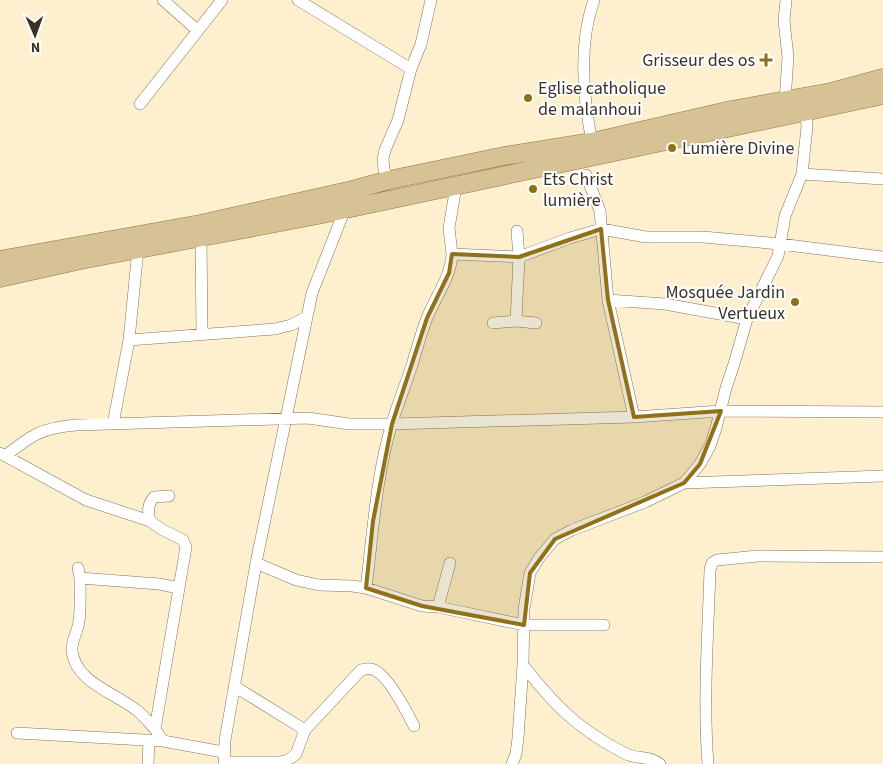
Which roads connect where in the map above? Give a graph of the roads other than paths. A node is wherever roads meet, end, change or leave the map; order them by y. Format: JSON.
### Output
{"nodes":[{"id":1,"x":163,"y":0,"type":"edge"},
{"id":2,"x":222,"y":0,"type":"edge"},
{"id":3,"x":298,"y":0,"type":"edge"},
{"id":4,"x":431,"y":0,"type":"edge"},
{"id":5,"x":594,"y":0,"type":"edge"},
{"id":6,"x":786,"y":0,"type":"edge"},
{"id":7,"x":197,"y":30,"type":"junction"},
{"id":8,"x":411,"y":70,"type":"junction"},
{"id":9,"x":883,"y":78,"type":"edge"},
{"id":10,"x":883,"y":95,"type":"edge"},
{"id":11,"x":785,"y":101,"type":"junction"},
{"id":12,"x":140,"y":104,"type":"dead end"},
{"id":13,"x":806,"y":112,"type":"junction"},
{"id":14,"x":592,"y":142,"type":"junction"},
{"id":15,"x":802,"y":174,"type":"junction"},
{"id":16,"x":586,"y":175,"type":"dead end"},
{"id":17,"x":883,"y":179,"type":"edge"},
{"id":18,"x":389,"y":180,"type":"junction"},
{"id":19,"x":456,"y":186,"type":"junction"},
{"id":20,"x":345,"y":209,"type":"junction"},
{"id":21,"x":601,"y":229,"type":"junction"},
{"id":22,"x":517,"y":231,"type":"dead end"},
{"id":23,"x":200,"y":238,"type":"junction"},
{"id":24,"x":780,"y":244,"type":"junction"},
{"id":25,"x":138,"y":249,"type":"junction"},
{"id":26,"x":452,"y":254,"type":"junction"},
{"id":27,"x":519,"y":257,"type":"junction"},
{"id":28,"x":883,"y":257,"type":"edge"},
{"id":29,"x":0,"y":260,"type":"edge"},
{"id":30,"x":0,"y":278,"type":"edge"},
{"id":31,"x":608,"y":300,"type":"junction"},
{"id":32,"x":307,"y":317,"type":"junction"},
{"id":33,"x":747,"y":319,"type":"junction"},
{"id":34,"x":516,"y":321,"type":"junction"},
{"id":35,"x":493,"y":323,"type":"dead end"},
{"id":36,"x":536,"y":324,"type":"dead end"},
{"id":37,"x":202,"y":335,"type":"junction"},
{"id":38,"x":129,"y":340,"type":"junction"},
{"id":39,"x":721,"y":411,"type":"junction"},
{"id":40,"x":883,"y":412,"type":"edge"},
{"id":41,"x":634,"y":417,"type":"junction"},
{"id":42,"x":286,"y":418,"type":"junction"},
{"id":43,"x":114,"y":424,"type":"junction"},
{"id":44,"x":392,"y":424,"type":"junction"},
{"id":45,"x":2,"y":454,"type":"edge"},
{"id":46,"x":883,"y":476,"type":"edge"},
{"id":47,"x":684,"y":483,"type":"junction"},
{"id":48,"x":169,"y":496,"type":"dead end"},
{"id":49,"x":150,"y":521,"type":"junction"},
{"id":50,"x":883,"y":557,"type":"edge"},
{"id":51,"x":256,"y":563,"type":"junction"},
{"id":52,"x":450,"y":563,"type":"dead end"},
{"id":53,"x":179,"y":588,"type":"junction"},
{"id":54,"x":366,"y":588,"type":"junction"},
{"id":55,"x":438,"y":607,"type":"junction"},
{"id":56,"x":524,"y":625,"type":"junction"},
{"id":57,"x":604,"y":625,"type":"dead end"},
{"id":58,"x":523,"y":665,"type":"junction"},
{"id":59,"x":234,"y":686,"type":"junction"},
{"id":60,"x":414,"y":726,"type":"dead end"},
{"id":61,"x":155,"y":729,"type":"junction"},
{"id":62,"x":305,"y":730,"type":"junction"},
{"id":63,"x":17,"y":733,"type":"dead end"},
{"id":64,"x":149,"y":740,"type":"junction"},
{"id":65,"x":163,"y":741,"type":"junction"},
{"id":66,"x":224,"y":759,"type":"edge"},
{"id":67,"x":148,"y":764,"type":"edge"},
{"id":68,"x":512,"y":764,"type":"edge"},
{"id":69,"x":660,"y":764,"type":"edge"},
{"id":70,"x":708,"y":764,"type":"edge"}],
"edges":[{"from":1,"to":7,"type":"street"},
{"from":2,"to":7,"type":"street"},
{"from":3,"to":8,"type":"street"},
{"from":4,"to":8,"type":"street"},
{"from":5,"to":14,"type":"street"},
{"from":6,"to":11,"type":"street"},
{"from":7,"to":12,"type":"street"},
{"from":8,"to":18,"type":"street"},
{"from":9,"to":11,"type":"main road"},
{"from":10,"to":13,"type":"main road"},
{"from":11,"to":14,"type":"main road"},
{"from":13,"to":15,"type":"street"},
{"from":13,"to":19,"type":"main road"},
{"from":14,"to":18,"type":"main road"},
{"from":15,"to":17,"type":"street"},
{"from":15,"to":24,"type":"street"},
{"from":16,"to":21,"type":"street"},
{"from":18,"to":29,"type":"main road"},
{"from":19,"to":20,"type":"main road"},
{"from":19,"to":26,"type":"street"},
{"from":20,"to":23,"type":"main road"},
{"from":20,"to":32,"type":"street"},
{"from":21,"to":24,"type":"street"},
{"from":21,"to":27,"type":"street"},
{"from":21,"to":31,"type":"street"},
{"from":22,"to":27,"type":"street"},
{"from":23,"to":25,"type":"main road"},
{"from":23,"to":37,"type":"street"},
{"from":24,"to":28,"type":"street"},
{"from":24,"to":33,"type":"street"},
{"from":25,"to":30,"type":"main road"},
{"from":25,"to":38,"type":"street"},
{"from":26,"to":27,"type":"street"},
{"from":26,"to":44,"type":"street"},
{"from":27,"to":34,"type":"street"},
{"from":31,"to":33,"type":"street"},
{"from":31,"to":41,"type":"street"},
{"from":32,"to":37,"type":"street"},
{"from":32,"to":42,"type":"street"},
{"from":33,"to":39,"type":"street"},
{"from":34,"to":35,"type":"street"},
{"from":34,"to":36,"type":"street"},
{"from":37,"to":38,"type":"street"},
{"from":38,"to":43,"type":"street"},
{"from":39,"to":40,"type":"street"},
{"from":39,"to":41,"type":"street"},
{"from":39,"to":47,"type":"street"},
{"from":41,"to":44,"type":"street"},
{"from":42,"to":43,"type":"street"},
{"from":42,"to":44,"type":"street"},
{"from":42,"to":51,"type":"street"},
{"from":43,"to":45,"type":"street"},
{"from":44,"to":54,"type":"street"},
{"from":45,"to":49,"type":"street"},
{"from":46,"to":47,"type":"street"},
{"from":47,"to":56,"type":"street"},
{"from":48,"to":49,"type":"street"},
{"from":49,"to":53,"type":"street"},
{"from":50,"to":70,"type":"street"},
{"from":51,"to":54,"type":"street"},
{"from":51,"to":59,"type":"street"},
{"from":52,"to":55,"type":"street"},
{"from":53,"to":61,"type":"street"},
{"from":53,"to":61,"type":"street"},
{"from":54,"to":55,"type":"street"},
{"from":55,"to":56,"type":"street"},
{"from":56,"to":57,"type":"street"},
{"from":56,"to":58,"type":"street"},
{"from":58,"to":68,"type":"street"},
{"from":58,"to":69,"type":"street"},
{"from":59,"to":62,"type":"street"},
{"from":59,"to":66,"type":"street"},
{"from":60,"to":62,"type":"street"},
{"from":61,"to":65,"type":"street"},
{"from":62,"to":66,"type":"street"},
{"from":63,"to":64,"type":"street"},
{"from":64,"to":65,"type":"street"},
{"from":64,"to":67,"type":"street"},
{"from":65,"to":66,"type":"street"}]}
